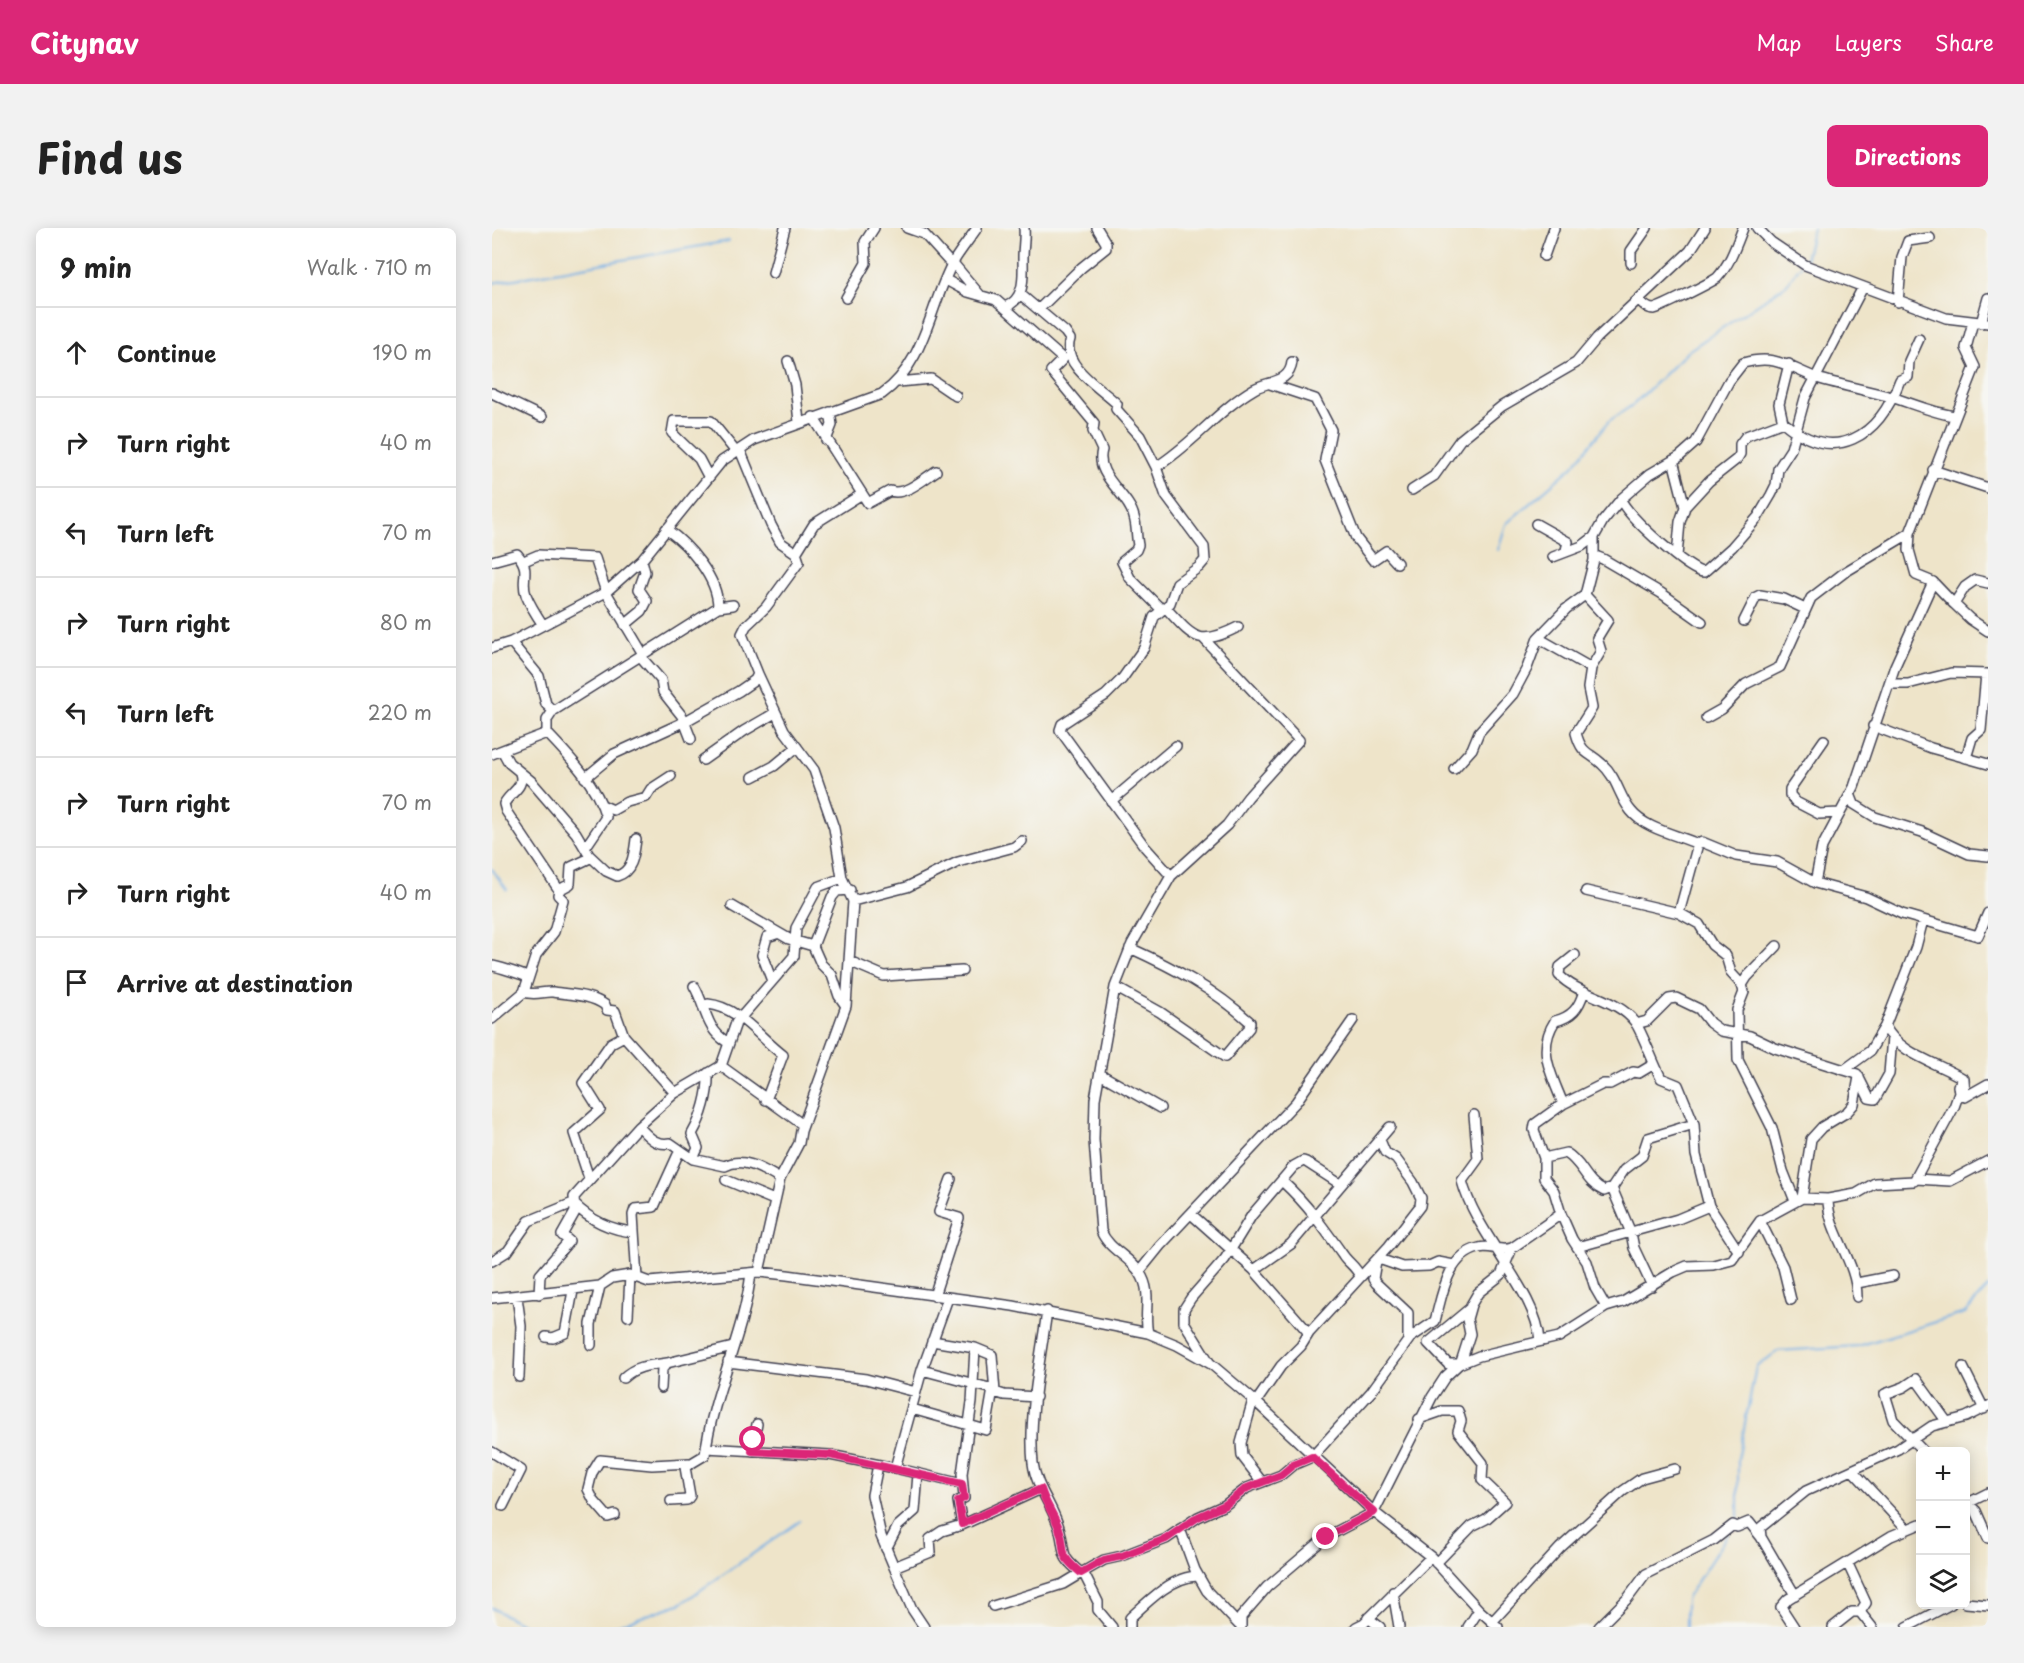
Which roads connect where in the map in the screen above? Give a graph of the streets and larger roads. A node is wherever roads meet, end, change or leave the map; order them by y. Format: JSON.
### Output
{"nodes":[{"id":1,"x":785,"y":228,"type":"edge"},
{"id":2,"x":874,"y":228,"type":"edge"},
{"id":3,"x":907,"y":228,"type":"edge"},
{"id":4,"x":977,"y":228,"type":"edge"},
{"id":5,"x":1024,"y":228,"type":"edge"},
{"id":6,"x":1097,"y":228,"type":"edge"},
{"id":7,"x":1554,"y":228,"type":"edge"},
{"id":8,"x":1647,"y":228,"type":"edge"},
{"id":9,"x":1705,"y":228,"type":"edge"},
{"id":10,"x":1743,"y":228,"type":"edge"},
{"id":11,"x":1757,"y":228,"type":"edge"},
{"id":12,"x":1930,"y":238,"type":"dead end"},
{"id":13,"x":1544,"y":255,"type":"dead end"},
{"id":14,"x":1631,"y":263,"type":"dead end"},
{"id":15,"x":952,"y":264,"type":"junction"},
{"id":16,"x":773,"y":273,"type":"dead end"},
{"id":17,"x":946,"y":280,"type":"junction"},
{"id":18,"x":1863,"y":287,"type":"junction"},
{"id":19,"x":1020,"y":294,"type":"junction"},
{"id":20,"x":981,"y":297,"type":"junction"},
{"id":21,"x":846,"y":298,"type":"dead end"},
{"id":22,"x":1988,"y":298,"type":"edge"},
{"id":23,"x":1638,"y":300,"type":"junction"},
{"id":24,"x":1898,"y":302,"type":"junction"},
{"id":25,"x":1005,"y":307,"type":"junction"},
{"id":26,"x":1039,"y":309,"type":"junction"},
{"id":27,"x":1981,"y":323,"type":"edge"},
{"id":28,"x":1919,"y":339,"type":"dead end"},
{"id":29,"x":788,"y":361,"type":"dead end"},
{"id":30,"x":1292,"y":362,"type":"dead end"},
{"id":31,"x":1789,"y":364,"type":"junction"},
{"id":32,"x":1815,"y":377,"type":"junction"},
{"id":33,"x":898,"y":381,"type":"junction"},
{"id":34,"x":1270,"y":384,"type":"junction"},
{"id":35,"x":492,"y":393,"type":"edge"},
{"id":36,"x":956,"y":396,"type":"dead end"},
{"id":37,"x":1892,"y":397,"type":"junction"},
{"id":38,"x":830,"y":412,"type":"junction"},
{"id":39,"x":1954,"y":416,"type":"junction"},
{"id":40,"x":542,"y":417,"type":"dead end"},
{"id":41,"x":813,"y":417,"type":"junction"},
{"id":42,"x":799,"y":422,"type":"junction"},
{"id":43,"x":1783,"y":422,"type":"junction"},
{"id":44,"x":1795,"y":432,"type":"junction"},
{"id":45,"x":826,"y":440,"type":"junction"},
{"id":46,"x":738,"y":451,"type":"junction"},
{"id":47,"x":1673,"y":460,"type":"junction"},
{"id":48,"x":1156,"y":467,"type":"junction"},
{"id":49,"x":1933,"y":470,"type":"junction"},
{"id":50,"x":936,"y":471,"type":"dead end"},
{"id":51,"x":708,"y":476,"type":"junction"},
{"id":52,"x":1988,"y":488,"type":"edge"},
{"id":53,"x":1412,"y":490,"type":"dead end"},
{"id":54,"x":862,"y":494,"type":"junction"},
{"id":55,"x":1621,"y":499,"type":"junction"},
{"id":56,"x":1685,"y":507,"type":"junction"},
{"id":57,"x":1536,"y":524,"type":"dead end"},
{"id":58,"x":666,"y":529,"type":"junction"},
{"id":59,"x":1910,"y":532,"type":"junction"},
{"id":60,"x":1594,"y":537,"type":"junction"},
{"id":61,"x":1566,"y":550,"type":"junction"},
{"id":62,"x":796,"y":553,"type":"junction"},
{"id":63,"x":1677,"y":556,"type":"junction"},
{"id":64,"x":1553,"y":557,"type":"dead end"},
{"id":65,"x":642,"y":560,"type":"junction"},
{"id":66,"x":1594,"y":560,"type":"junction"},
{"id":67,"x":492,"y":561,"type":"edge"},
{"id":68,"x":524,"y":561,"type":"junction"},
{"id":69,"x":1397,"y":563,"type":"dead end"},
{"id":70,"x":1933,"y":582,"type":"junction"},
{"id":71,"x":1988,"y":583,"type":"edge"},
{"id":72,"x":606,"y":592,"type":"junction"},
{"id":73,"x":1585,"y":595,"type":"junction"},
{"id":74,"x":1954,"y":604,"type":"junction"},
{"id":75,"x":733,"y":605,"type":"dead end"},
{"id":76,"x":718,"y":607,"type":"junction"},
{"id":77,"x":1164,"y":609,"type":"junction"},
{"id":78,"x":1805,"y":609,"type":"junction"},
{"id":79,"x":1744,"y":621,"type":"dead end"},
{"id":80,"x":1702,"y":622,"type":"dead end"},
{"id":81,"x":543,"y":625,"type":"junction"},
{"id":82,"x":625,"y":625,"type":"junction"},
{"id":83,"x":1238,"y":627,"type":"dead end"},
{"id":84,"x":1988,"y":631,"type":"edge"},
{"id":85,"x":1538,"y":638,"type":"junction"},
{"id":86,"x":1204,"y":639,"type":"junction"},
{"id":87,"x":511,"y":642,"type":"junction"},
{"id":88,"x":492,"y":648,"type":"edge"},
{"id":89,"x":641,"y":655,"type":"junction"},
{"id":90,"x":1591,"y":668,"type":"junction"},
{"id":91,"x":758,"y":674,"type":"junction"},
{"id":92,"x":1987,"y":674,"type":"edge"},
{"id":93,"x":1889,"y":684,"type":"junction"},
{"id":94,"x":553,"y":711,"type":"junction"},
{"id":95,"x":775,"y":714,"type":"junction"},
{"id":96,"x":1706,"y":718,"type":"dead end"},
{"id":97,"x":684,"y":723,"type":"junction"},
{"id":98,"x":1873,"y":726,"type":"junction"},
{"id":99,"x":547,"y":733,"type":"junction"},
{"id":100,"x":691,"y":739,"type":"dead end"},
{"id":101,"x":1824,"y":740,"type":"dead end"},
{"id":102,"x":1176,"y":746,"type":"dead end"},
{"id":103,"x":797,"y":747,"type":"junction"},
{"id":104,"x":503,"y":752,"type":"junction"},
{"id":105,"x":492,"y":754,"type":"edge"},
{"id":106,"x":1966,"y":758,"type":"junction"},
{"id":107,"x":703,"y":760,"type":"dead end"},
{"id":108,"x":1988,"y":764,"type":"edge"},
{"id":109,"x":1454,"y":769,"type":"dead end"},
{"id":110,"x":520,"y":773,"type":"junction"},
{"id":111,"x":671,"y":776,"type":"dead end"},
{"id":112,"x":753,"y":777,"type":"dead end"},
{"id":113,"x":585,"y":778,"type":"junction"},
{"id":114,"x":1850,"y":794,"type":"junction"},
{"id":115,"x":1111,"y":801,"type":"junction"},
{"id":116,"x":602,"y":806,"type":"junction"},
{"id":117,"x":1839,"y":813,"type":"junction"},
{"id":118,"x":636,"y":838,"type":"dead end"},
{"id":119,"x":1022,"y":841,"type":"dead end"},
{"id":120,"x":1698,"y":844,"type":"junction"},
{"id":121,"x":587,"y":851,"type":"junction"},
{"id":122,"x":1988,"y":856,"type":"edge"},
{"id":123,"x":1172,"y":876,"type":"junction"},
{"id":124,"x":842,"y":878,"type":"junction"},
{"id":125,"x":1815,"y":883,"type":"junction"},
{"id":126,"x":559,"y":890,"type":"junction"},
{"id":127,"x":850,"y":890,"type":"junction"},
{"id":128,"x":1586,"y":891,"type":"dead end"},
{"id":129,"x":814,"y":896,"type":"junction"},
{"id":130,"x":832,"y":897,"type":"junction"},
{"id":131,"x":853,"y":901,"type":"junction"},
{"id":132,"x":732,"y":906,"type":"dead end"},
{"id":133,"x":1679,"y":913,"type":"junction"},
{"id":134,"x":1988,"y":913,"type":"edge"},
{"id":135,"x":1923,"y":920,"type":"junction"},
{"id":136,"x":779,"y":933,"type":"junction"},
{"id":137,"x":1978,"y":936,"type":"junction"},
{"id":138,"x":793,"y":939,"type":"junction"},
{"id":139,"x":1988,"y":941,"type":"edge"},
{"id":140,"x":813,"y":946,"type":"junction"},
{"id":141,"x":1778,"y":946,"type":"dead end"},
{"id":142,"x":1130,"y":948,"type":"junction"},
{"id":143,"x":1575,"y":955,"type":"dead end"},
{"id":144,"x":849,"y":961,"type":"junction"},
{"id":145,"x":492,"y":966,"type":"edge"},
{"id":146,"x":962,"y":971,"type":"dead end"},
{"id":147,"x":527,"y":977,"type":"junction"},
{"id":148,"x":772,"y":981,"type":"junction"},
{"id":149,"x":1743,"y":985,"type":"junction"},
{"id":150,"x":694,"y":986,"type":"dead end"},
{"id":151,"x":1115,"y":987,"type":"junction"},
{"id":152,"x":1584,"y":991,"type":"junction"},
{"id":153,"x":524,"y":992,"type":"junction"},
{"id":154,"x":846,"y":1006,"type":"junction"},
{"id":155,"x":704,"y":1010,"type":"junction"},
{"id":156,"x":740,"y":1018,"type":"junction"},
{"id":157,"x":492,"y":1019,"type":"edge"},
{"id":158,"x":1353,"y":1020,"type":"dead end"},
{"id":159,"x":1636,"y":1024,"type":"junction"},
{"id":160,"x":1885,"y":1026,"type":"junction"},
{"id":161,"x":1737,"y":1033,"type":"junction"},
{"id":162,"x":624,"y":1036,"type":"junction"},
{"id":163,"x":1750,"y":1036,"type":"junction"},
{"id":164,"x":1892,"y":1037,"type":"junction"},
{"id":165,"x":727,"y":1042,"type":"junction"},
{"id":166,"x":1737,"y":1045,"type":"junction"},
{"id":167,"x":1904,"y":1047,"type":"junction"},
{"id":168,"x":1890,"y":1057,"type":"junction"},
{"id":169,"x":1654,"y":1064,"type":"junction"},
{"id":170,"x":721,"y":1066,"type":"junction"},
{"id":171,"x":1844,"y":1070,"type":"junction"},
{"id":172,"x":708,"y":1073,"type":"junction"},
{"id":173,"x":1100,"y":1074,"type":"junction"},
{"id":174,"x":1859,"y":1077,"type":"junction"},
{"id":175,"x":1965,"y":1079,"type":"junction"},
{"id":176,"x":1988,"y":1084,"type":"edge"},
{"id":177,"x":675,"y":1094,"type":"junction"},
{"id":178,"x":766,"y":1100,"type":"junction"},
{"id":179,"x":1563,"y":1104,"type":"junction"},
{"id":180,"x":1160,"y":1108,"type":"dead end"},
{"id":181,"x":1474,"y":1115,"type":"dead end"},
{"id":182,"x":1694,"y":1124,"type":"junction"},
{"id":183,"x":802,"y":1125,"type":"junction"},
{"id":184,"x":638,"y":1126,"type":"junction"},
{"id":185,"x":1390,"y":1127,"type":"dead end"},
{"id":186,"x":1380,"y":1140,"type":"junction"},
{"id":187,"x":680,"y":1150,"type":"junction"},
{"id":188,"x":1545,"y":1158,"type":"junction"},
{"id":189,"x":693,"y":1159,"type":"junction"},
{"id":190,"x":1988,"y":1161,"type":"edge"},
{"id":191,"x":589,"y":1178,"type":"junction"},
{"id":192,"x":780,"y":1179,"type":"junction"},
{"id":193,"x":951,"y":1179,"type":"dead end"},
{"id":194,"x":1916,"y":1179,"type":"junction"},
{"id":195,"x":726,"y":1180,"type":"dead end"},
{"id":196,"x":1283,"y":1182,"type":"junction"},
{"id":197,"x":1340,"y":1184,"type":"junction"},
{"id":198,"x":1612,"y":1188,"type":"junction"},
{"id":199,"x":1798,"y":1199,"type":"junction"},
{"id":200,"x":1827,"y":1199,"type":"junction"},
{"id":201,"x":774,"y":1200,"type":"junction"},
{"id":202,"x":573,"y":1203,"type":"junction"},
{"id":203,"x":1709,"y":1206,"type":"junction"},
{"id":204,"x":1191,"y":1214,"type":"junction"},
{"id":205,"x":1561,"y":1214,"type":"junction"},
{"id":206,"x":1315,"y":1215,"type":"junction"},
{"id":207,"x":1760,"y":1221,"type":"junction"},
{"id":208,"x":634,"y":1232,"type":"junction"},
{"id":209,"x":1631,"y":1233,"type":"junction"},
{"id":210,"x":1493,"y":1247,"type":"junction"},
{"id":211,"x":1577,"y":1247,"type":"junction"},
{"id":212,"x":1232,"y":1248,"type":"junction"},
{"id":213,"x":1512,"y":1248,"type":"junction"},
{"id":214,"x":1739,"y":1252,"type":"junction"},
{"id":215,"x":492,"y":1261,"type":"edge"},
{"id":216,"x":1376,"y":1261,"type":"junction"},
{"id":217,"x":1454,"y":1265,"type":"junction"},
{"id":218,"x":1505,"y":1265,"type":"junction"},
{"id":219,"x":1254,"y":1270,"type":"junction"},
{"id":220,"x":1139,"y":1272,"type":"junction"},
{"id":221,"x":755,"y":1273,"type":"junction"},
{"id":222,"x":1893,"y":1276,"type":"dead end"},
{"id":223,"x":634,"y":1277,"type":"junction"},
{"id":224,"x":1360,"y":1277,"type":"junction"},
{"id":225,"x":1857,"y":1283,"type":"junction"},
{"id":226,"x":600,"y":1286,"type":"junction"},
{"id":227,"x":1653,"y":1286,"type":"junction"},
{"id":228,"x":573,"y":1290,"type":"junction"},
{"id":229,"x":540,"y":1294,"type":"junction"},
{"id":230,"x":934,"y":1296,"type":"junction"},
{"id":231,"x":517,"y":1297,"type":"junction"},
{"id":232,"x":1857,"y":1297,"type":"dead end"},
{"id":233,"x":492,"y":1298,"type":"edge"},
{"id":234,"x":948,"y":1298,"type":"junction"},
{"id":235,"x":1791,"y":1300,"type":"dead end"},
{"id":236,"x":1606,"y":1307,"type":"junction"},
{"id":237,"x":1469,"y":1309,"type":"junction"},
{"id":238,"x":1047,"y":1311,"type":"junction"},
{"id":239,"x":628,"y":1316,"type":"dead end"},
{"id":240,"x":1454,"y":1320,"type":"junction"},
{"id":241,"x":1432,"y":1324,"type":"junction"},
{"id":242,"x":1148,"y":1333,"type":"junction"},
{"id":243,"x":1309,"y":1333,"type":"junction"},
{"id":244,"x":546,"y":1337,"type":"dead end"},
{"id":245,"x":1408,"y":1340,"type":"junction"},
{"id":246,"x":932,"y":1341,"type":"junction"},
{"id":247,"x":1540,"y":1341,"type":"junction"},
{"id":248,"x":591,"y":1345,"type":"dead end"},
{"id":249,"x":733,"y":1347,"type":"junction"},
{"id":250,"x":975,"y":1348,"type":"junction"},
{"id":251,"x":728,"y":1362,"type":"junction"},
{"id":252,"x":667,"y":1363,"type":"junction"},
{"id":253,"x":1460,"y":1363,"type":"junction"},
{"id":254,"x":1211,"y":1365,"type":"junction"},
{"id":255,"x":1963,"y":1367,"type":"dead end"},
{"id":256,"x":922,"y":1370,"type":"junction"},
{"id":257,"x":519,"y":1377,"type":"dead end"},
{"id":258,"x":622,"y":1378,"type":"dead end"},
{"id":259,"x":972,"y":1384,"type":"junction"},
{"id":260,"x":661,"y":1388,"type":"dead end"},
{"id":261,"x":993,"y":1389,"type":"junction"},
{"id":262,"x":916,"y":1392,"type":"junction"},
{"id":263,"x":1036,"y":1397,"type":"junction"},
{"id":264,"x":1254,"y":1401,"type":"junction"},
{"id":265,"x":1986,"y":1407,"type":"edge"},
{"id":266,"x":912,"y":1409,"type":"junction"},
{"id":267,"x":1419,"y":1419,"type":"junction"},
{"id":268,"x":1947,"y":1422,"type":"junction"},
{"id":269,"x":757,"y":1424,"type":"dead end"},
{"id":270,"x":969,"y":1425,"type":"junction"},
{"id":271,"x":1913,"y":1439,"type":"junction"},
{"id":272,"x":1920,"y":1447,"type":"edge"},
{"id":273,"x":706,"y":1448,"type":"junction"},
{"id":274,"x":752,"y":1451,"type":"junction"},
{"id":275,"x":492,"y":1452,"type":"edge"},
{"id":276,"x":1312,"y":1457,"type":"junction"},
{"id":277,"x":689,"y":1463,"type":"junction"},
{"id":278,"x":878,"y":1465,"type":"junction"},
{"id":279,"x":895,"y":1468,"type":"junction"},
{"id":280,"x":1675,"y":1469,"type":"dead end"},
{"id":281,"x":1852,"y":1470,"type":"junction"},
{"id":282,"x":918,"y":1474,"type":"junction"},
{"id":283,"x":1262,"y":1482,"type":"junction"},
{"id":284,"x":962,"y":1484,"type":"junction"},
{"id":285,"x":1041,"y":1489,"type":"junction"},
{"id":286,"x":1988,"y":1492,"type":"edge"},
{"id":287,"x":671,"y":1501,"type":"dead end"},
{"id":288,"x":1970,"y":1501,"type":"edge"},
{"id":289,"x":503,"y":1506,"type":"dead end"},
{"id":290,"x":1970,"y":1506,"type":"edge"},
{"id":291,"x":1374,"y":1512,"type":"junction"},
{"id":292,"x":615,"y":1515,"type":"dead end"},
{"id":293,"x":962,"y":1524,"type":"junction"},
{"id":294,"x":1916,"y":1526,"type":"edge"},
{"id":295,"x":1180,"y":1529,"type":"junction"},
{"id":296,"x":1907,"y":1529,"type":"junction"},
{"id":297,"x":1761,"y":1538,"type":"junction"},
{"id":298,"x":1988,"y":1538,"type":"edge"},
{"id":299,"x":886,"y":1549,"type":"junction"},
{"id":300,"x":1434,"y":1560,"type":"junction"},
{"id":301,"x":1848,"y":1563,"type":"junction"},
{"id":302,"x":894,"y":1567,"type":"junction"},
{"id":303,"x":1082,"y":1573,"type":"junction"},
{"id":304,"x":1198,"y":1576,"type":"junction"},
{"id":305,"x":1393,"y":1592,"type":"junction"},
{"id":306,"x":1795,"y":1595,"type":"junction"},
{"id":307,"x":1970,"y":1604,"type":"edge"},
{"id":308,"x":1988,"y":1605,"type":"edge"},
{"id":309,"x":993,"y":1606,"type":"dead end"},
{"id":310,"x":1943,"y":1609,"type":"edge"},
{"id":311,"x":1479,"y":1610,"type":"junction"},
{"id":312,"x":1860,"y":1612,"type":"junction"},
{"id":313,"x":1368,"y":1618,"type":"junction"},
{"id":314,"x":1495,"y":1624,"type":"edge"},
{"id":315,"x":1240,"y":1626,"type":"edge"},
{"id":316,"x":924,"y":1627,"type":"edge"},
{"id":317,"x":1112,"y":1627,"type":"edge"},
{"id":318,"x":1130,"y":1627,"type":"edge"},
{"id":319,"x":1356,"y":1627,"type":"edge"},
{"id":320,"x":1380,"y":1627,"type":"edge"},
{"id":321,"x":1398,"y":1627,"type":"edge"},
{"id":322,"x":1468,"y":1627,"type":"edge"},
{"id":323,"x":1599,"y":1627,"type":"edge"},
{"id":324,"x":1794,"y":1627,"type":"edge"},
{"id":325,"x":1833,"y":1627,"type":"edge"},
{"id":326,"x":1872,"y":1627,"type":"edge"},
{"id":327,"x":1907,"y":1627,"type":"edge"}],
"edges":[{"from":1,"to":16,"type":"street"},
{"from":2,"to":21,"type":"street"},
{"from":3,"to":15,"type":"street"},
{"from":4,"to":15,"type":"street"},
{"from":5,"to":19,"type":"street"},
{"from":6,"to":26,"type":"street"},
{"from":7,"to":13,"type":"street"},
{"from":8,"to":14,"type":"street"},
{"from":9,"to":23,"type":"street"},
{"from":10,"to":23,"type":"street"},
{"from":11,"to":18,"type":"street"},
{"from":12,"to":24,"type":"street"},
{"from":15,"to":17,"type":"street"},
{"from":15,"to":20,"type":"street"},
{"from":17,"to":20,"type":"street"},
{"from":17,"to":33,"type":"street"},
{"from":18,"to":24,"type":"street"},
{"from":18,"to":32,"type":"street"},
{"from":19,"to":25,"type":"street"},
{"from":19,"to":26,"type":"street"},
{"from":20,"to":25,"type":"street"},
{"from":22,"to":27,"type":"street"},
{"from":23,"to":53,"type":"street"},
{"from":24,"to":27,"type":"street"},
{"from":25,"to":77,"type":"street"},
{"from":26,"to":48,"type":"street"},
{"from":27,"to":39,"type":"street"},
{"from":28,"to":37,"type":"street"},
{"from":29,"to":42,"type":"street"},
{"from":30,"to":34,"type":"street"},
{"from":31,"to":32,"type":"street"},
{"from":31,"to":43,"type":"street"},
{"from":31,"to":47,"type":"street"},
{"from":32,"to":37,"type":"street"},
{"from":32,"to":44,"type":"street"},
{"from":33,"to":36,"type":"street"},
{"from":33,"to":38,"type":"street"},
{"from":34,"to":48,"type":"street"},
{"from":34,"to":69,"type":"street"},
{"from":35,"to":40,"type":"street"},
{"from":37,"to":39,"type":"street"},
{"from":37,"to":44,"type":"street"},
{"from":38,"to":41,"type":"street"},
{"from":38,"to":45,"type":"street"},
{"from":39,"to":49,"type":"street"},
{"from":41,"to":42,"type":"street"},
{"from":41,"to":45,"type":"street"},
{"from":42,"to":46,"type":"street"},
{"from":43,"to":44,"type":"street"},
{"from":43,"to":56,"type":"street"},
{"from":44,"to":63,"type":"street"},
{"from":45,"to":54,"type":"street"},
{"from":46,"to":51,"type":"street"},
{"from":46,"to":51,"type":"street"},
{"from":46,"to":62,"type":"street"},
{"from":47,"to":55,"type":"street"},
{"from":47,"to":56,"type":"street"},
{"from":48,"to":77,"type":"street"},
{"from":49,"to":52,"type":"street"},
{"from":49,"to":59,"type":"street"},
{"from":50,"to":54,"type":"street"},
{"from":51,"to":58,"type":"street"},
{"from":54,"to":62,"type":"street"},
{"from":55,"to":60,"type":"street"},
{"from":55,"to":63,"type":"street"},
{"from":56,"to":63,"type":"street"},
{"from":57,"to":61,"type":"street"},
{"from":58,"to":65,"type":"street"},
{"from":58,"to":76,"type":"street"},
{"from":59,"to":70,"type":"street"},
{"from":59,"to":78,"type":"street"},
{"from":60,"to":61,"type":"street"},
{"from":60,"to":66,"type":"street"},
{"from":61,"to":64,"type":"street"},
{"from":62,"to":91,"type":"street"},
{"from":65,"to":72,"type":"street"},
{"from":65,"to":82,"type":"street"},
{"from":66,"to":73,"type":"street"},
{"from":66,"to":80,"type":"street"},
{"from":67,"to":68,"type":"street"},
{"from":68,"to":72,"type":"street"},
{"from":68,"to":81,"type":"street"},
{"from":70,"to":74,"type":"street"},
{"from":70,"to":93,"type":"street"},
{"from":71,"to":74,"type":"street"},
{"from":72,"to":81,"type":"street"},
{"from":72,"to":82,"type":"street"},
{"from":73,"to":85,"type":"street"},
{"from":73,"to":90,"type":"street"},
{"from":74,"to":84,"type":"street"},
{"from":75,"to":76,"type":"street"},
{"from":76,"to":89,"type":"street"},
{"from":77,"to":86,"type":"street"},
{"from":77,"to":115,"type":"street"},
{"from":78,"to":79,"type":"street"},
{"from":78,"to":96,"type":"street"},
{"from":81,"to":87,"type":"street"},
{"from":82,"to":89,"type":"street"},
{"from":83,"to":86,"type":"street"},
{"from":85,"to":90,"type":"street"},
{"from":85,"to":109,"type":"street"},
{"from":86,"to":123,"type":"street"},
{"from":87,"to":88,"type":"street"},
{"from":87,"to":94,"type":"street"},
{"from":89,"to":94,"type":"street"},
{"from":89,"to":97,"type":"street"},
{"from":90,"to":120,"type":"street"},
{"from":91,"to":95,"type":"street"},
{"from":91,"to":97,"type":"street"},
{"from":92,"to":93,"type":"street"},
{"from":92,"to":106,"type":"street"},
{"from":93,"to":98,"type":"street"},
{"from":94,"to":99,"type":"street"},
{"from":95,"to":103,"type":"street"},
{"from":95,"to":107,"type":"street"},
{"from":97,"to":100,"type":"street"},
{"from":97,"to":113,"type":"street"},
{"from":98,"to":106,"type":"street"},
{"from":98,"to":114,"type":"street"},
{"from":99,"to":104,"type":"street"},
{"from":99,"to":113,"type":"street"},
{"from":101,"to":117,"type":"street"},
{"from":102,"to":115,"type":"street"},
{"from":103,"to":112,"type":"street"},
{"from":103,"to":124,"type":"street"},
{"from":104,"to":105,"type":"street"},
{"from":104,"to":110,"type":"street"},
{"from":106,"to":108,"type":"street"},
{"from":110,"to":121,"type":"street"},
{"from":110,"to":126,"type":"street"},
{"from":111,"to":116,"type":"street"},
{"from":113,"to":116,"type":"street"},
{"from":114,"to":117,"type":"street"},
{"from":114,"to":122,"type":"street"},
{"from":115,"to":123,"type":"street"},
{"from":116,"to":121,"type":"street"},
{"from":117,"to":125,"type":"street"},
{"from":118,"to":121,"type":"street"},
{"from":119,"to":131,"type":"street"},
{"from":120,"to":125,"type":"street"},
{"from":120,"to":133,"type":"street"},
{"from":121,"to":126,"type":"street"},
{"from":123,"to":142,"type":"street"},
{"from":124,"to":127,"type":"street"},
{"from":124,"to":129,"type":"street"},
{"from":125,"to":135,"type":"street"},
{"from":126,"to":147,"type":"street"},
{"from":127,"to":130,"type":"street"},
{"from":127,"to":131,"type":"street"},
{"from":128,"to":133,"type":"street"},
{"from":129,"to":130,"type":"street"},
{"from":129,"to":138,"type":"street"},
{"from":130,"to":140,"type":"street"},
{"from":131,"to":144,"type":"street"},
{"from":132,"to":136,"type":"street"},
{"from":133,"to":149,"type":"street"},
{"from":134,"to":137,"type":"street"},
{"from":135,"to":137,"type":"street"},
{"from":135,"to":160,"type":"street"},
{"from":136,"to":138,"type":"street"},
{"from":136,"to":148,"type":"street"},
{"from":137,"to":139,"type":"street"},
{"from":138,"to":140,"type":"street"},
{"from":138,"to":148,"type":"street"},
{"from":140,"to":154,"type":"street"},
{"from":141,"to":149,"type":"street"},
{"from":142,"to":151,"type":"street"},
{"from":142,"to":151,"type":"street"},
{"from":143,"to":152,"type":"street"},
{"from":144,"to":146,"type":"street"},
{"from":144,"to":154,"type":"street"},
{"from":145,"to":147,"type":"street"},
{"from":147,"to":153,"type":"street"},
{"from":148,"to":156,"type":"street"},
{"from":149,"to":161,"type":"street"},
{"from":150,"to":155,"type":"street"},
{"from":151,"to":173,"type":"street"},
{"from":152,"to":159,"type":"street"},
{"from":152,"to":179,"type":"street"},
{"from":153,"to":157,"type":"street"},
{"from":153,"to":162,"type":"street"},
{"from":154,"to":183,"type":"street"},
{"from":155,"to":156,"type":"street"},
{"from":155,"to":165,"type":"street"},
{"from":156,"to":165,"type":"street"},
{"from":156,"to":178,"type":"street"},
{"from":158,"to":204,"type":"street"},
{"from":159,"to":161,"type":"street"},
{"from":159,"to":169,"type":"street"},
{"from":160,"to":164,"type":"street"},
{"from":160,"to":171,"type":"street"},
{"from":161,"to":163,"type":"street"},
{"from":161,"to":166,"type":"street"},
{"from":162,"to":177,"type":"street"},
{"from":162,"to":191,"type":"street"},
{"from":163,"to":166,"type":"street"},
{"from":163,"to":171,"type":"street"},
{"from":164,"to":167,"type":"street"},
{"from":164,"to":168,"type":"street"},
{"from":165,"to":170,"type":"street"},
{"from":166,"to":199,"type":"street"},
{"from":167,"to":168,"type":"street"},
{"from":167,"to":175,"type":"street"},
{"from":168,"to":174,"type":"street"},
{"from":169,"to":179,"type":"street"},
{"from":169,"to":182,"type":"street"},
{"from":170,"to":172,"type":"street"},
{"from":170,"to":178,"type":"street"},
{"from":171,"to":174,"type":"street"},
{"from":172,"to":177,"type":"street"},
{"from":172,"to":189,"type":"street"},
{"from":173,"to":180,"type":"street"},
{"from":173,"to":220,"type":"street"},
{"from":174,"to":199,"type":"street"},
{"from":175,"to":176,"type":"street"},
{"from":175,"to":194,"type":"street"},
{"from":177,"to":184,"type":"street"},
{"from":178,"to":183,"type":"street"},
{"from":179,"to":188,"type":"street"},
{"from":181,"to":210,"type":"street"},
{"from":182,"to":198,"type":"street"},
{"from":182,"to":203,"type":"street"},
{"from":183,"to":192,"type":"street"},
{"from":184,"to":187,"type":"street"},
{"from":184,"to":191,"type":"street"},
{"from":185,"to":186,"type":"street"},
{"from":186,"to":197,"type":"street"},
{"from":186,"to":216,"type":"street"},
{"from":187,"to":189,"type":"street"},
{"from":187,"to":208,"type":"street"},
{"from":188,"to":198,"type":"street"},
{"from":188,"to":205,"type":"street"},
{"from":189,"to":192,"type":"street"},
{"from":190,"to":194,"type":"street"},
{"from":191,"to":202,"type":"street"},
{"from":192,"to":201,"type":"street"},
{"from":193,"to":230,"type":"street"},
{"from":194,"to":200,"type":"street"},
{"from":195,"to":201,"type":"street"},
{"from":196,"to":197,"type":"street"},
{"from":196,"to":206,"type":"street"},
{"from":196,"to":212,"type":"street"},
{"from":197,"to":206,"type":"street"},
{"from":198,"to":209,"type":"street"},
{"from":199,"to":200,"type":"street"},
{"from":199,"to":207,"type":"street"},
{"from":200,"to":225,"type":"street"},
{"from":201,"to":221,"type":"street"},
{"from":202,"to":208,"type":"street"},
{"from":202,"to":215,"type":"street"},
{"from":202,"to":229,"type":"street"},
{"from":203,"to":209,"type":"street"},
{"from":203,"to":214,"type":"street"},
{"from":204,"to":212,"type":"street"},
{"from":204,"to":220,"type":"street"},
{"from":205,"to":211,"type":"street"},
{"from":205,"to":213,"type":"street"},
{"from":206,"to":219,"type":"street"},
{"from":206,"to":224,"type":"street"},
{"from":207,"to":214,"type":"street"},
{"from":207,"to":235,"type":"street"},
{"from":208,"to":223,"type":"street"},
{"from":209,"to":211,"type":"street"},
{"from":209,"to":227,"type":"street"},
{"from":210,"to":213,"type":"street"},
{"from":210,"to":217,"type":"street"},
{"from":210,"to":218,"type":"street"},
{"from":211,"to":236,"type":"street"},
{"from":212,"to":219,"type":"street"},
{"from":212,"to":254,"type":"street"},
{"from":213,"to":218,"type":"street"},
{"from":214,"to":227,"type":"street"},
{"from":216,"to":217,"type":"street"},
{"from":216,"to":224,"type":"street"},
{"from":216,"to":245,"type":"street"},
{"from":217,"to":241,"type":"street"},
{"from":218,"to":237,"type":"street"},
{"from":218,"to":247,"type":"street"},
{"from":219,"to":243,"type":"street"},
{"from":220,"to":242,"type":"street"},
{"from":221,"to":223,"type":"street"},
{"from":221,"to":230,"type":"street"},
{"from":221,"to":249,"type":"street"},
{"from":222,"to":225,"type":"street"},
{"from":223,"to":226,"type":"street"},
{"from":223,"to":239,"type":"street"},
{"from":224,"to":243,"type":"street"},
{"from":225,"to":232,"type":"street"},
{"from":226,"to":228,"type":"street"},
{"from":226,"to":248,"type":"street"},
{"from":227,"to":236,"type":"street"},
{"from":228,"to":229,"type":"street"},
{"from":228,"to":244,"type":"street"},
{"from":229,"to":231,"type":"street"},
{"from":230,"to":234,"type":"street"},
{"from":231,"to":233,"type":"street"},
{"from":231,"to":257,"type":"street"},
{"from":234,"to":238,"type":"street"},
{"from":234,"to":246,"type":"street"},
{"from":236,"to":247,"type":"street"},
{"from":237,"to":240,"type":"street"},
{"from":237,"to":253,"type":"street"},
{"from":238,"to":242,"type":"street"},
{"from":238,"to":263,"type":"street"},
{"from":240,"to":241,"type":"street"},
{"from":240,"to":253,"type":"street"},
{"from":241,"to":245,"type":"street"},
{"from":242,"to":254,"type":"street"},
{"from":243,"to":264,"type":"street"},
{"from":245,"to":276,"type":"street"},
{"from":246,"to":250,"type":"street"},
{"from":246,"to":256,"type":"street"},
{"from":247,"to":253,"type":"street"},
{"from":249,"to":251,"type":"street"},
{"from":249,"to":252,"type":"street"},
{"from":250,"to":259,"type":"street"},
{"from":250,"to":261,"type":"street"},
{"from":251,"to":262,"type":"street"},
{"from":251,"to":273,"type":"street"},
{"from":252,"to":258,"type":"street"},
{"from":252,"to":260,"type":"street"},
{"from":253,"to":267,"type":"street"},
{"from":254,"to":264,"type":"street"},
{"from":255,"to":265,"type":"street"},
{"from":256,"to":259,"type":"street"},
{"from":256,"to":262,"type":"street"},
{"from":259,"to":261,"type":"street"},
{"from":259,"to":270,"type":"street"},
{"from":261,"to":263,"type":"street"},
{"from":261,"to":270,"type":"street"},
{"from":262,"to":266,"type":"street"},
{"from":263,"to":285,"type":"street"},
{"from":264,"to":276,"type":"street"},
{"from":264,"to":283,"type":"street"},
{"from":265,"to":268,"type":"street"},
{"from":266,"to":270,"type":"street"},
{"from":266,"to":279,"type":"street"},
{"from":267,"to":291,"type":"street"},
{"from":267,"to":300,"type":"street"},
{"from":268,"to":271,"type":"street"},
{"from":268,"to":271,"type":"street"},
{"from":269,"to":274,"type":"street"},
{"from":270,"to":284,"type":"street"},
{"from":271,"to":272,"type":"street"},
{"from":271,"to":281,"type":"street"},
{"from":273,"to":274,"type":"street"},
{"from":273,"to":277,"type":"street"},
{"from":274,"to":278,"type":"street"},
{"from":275,"to":289,"type":"street"},
{"from":276,"to":283,"type":"street"},
{"from":276,"to":291,"type":"street"},
{"from":277,"to":287,"type":"street"},
{"from":277,"to":292,"type":"street"},
{"from":278,"to":279,"type":"street"},
{"from":278,"to":299,"type":"street"},
{"from":279,"to":282,"type":"street"},
{"from":280,"to":314,"type":"street"},
{"from":281,"to":296,"type":"street"},
{"from":281,"to":297,"type":"street"},
{"from":282,"to":284,"type":"street"},
{"from":282,"to":299,"type":"street"},
{"from":283,"to":295,"type":"street"},
{"from":284,"to":293,"type":"street"},
{"from":285,"to":293,"type":"street"},
{"from":285,"to":303,"type":"street"},
{"from":286,"to":288,"type":"street"},
{"from":290,"to":298,"type":"street"},
{"from":291,"to":300,"type":"street"},
{"from":291,"to":315,"type":"street"},
{"from":293,"to":302,"type":"street"},
{"from":294,"to":296,"type":"street"},
{"from":295,"to":303,"type":"street"},
{"from":295,"to":304,"type":"street"},
{"from":296,"to":301,"type":"street"},
{"from":297,"to":306,"type":"street"},
{"from":297,"to":323,"type":"street"},
{"from":299,"to":302,"type":"street"},
{"from":300,"to":305,"type":"street"},
{"from":300,"to":311,"type":"street"},
{"from":301,"to":306,"type":"street"},
{"from":301,"to":312,"type":"street"},
{"from":302,"to":316,"type":"street"},
{"from":303,"to":309,"type":"street"},
{"from":303,"to":317,"type":"street"},
{"from":304,"to":315,"type":"street"},
{"from":304,"to":318,"type":"street"},
{"from":305,"to":313,"type":"street"},
{"from":305,"to":321,"type":"street"},
{"from":306,"to":324,"type":"street"},
{"from":307,"to":308,"type":"street"},
{"from":310,"to":327,"type":"street"},
{"from":311,"to":314,"type":"street"},
{"from":311,"to":322,"type":"street"},
{"from":312,"to":325,"type":"street"},
{"from":312,"to":326,"type":"street"},
{"from":313,"to":319,"type":"street"},
{"from":313,"to":320,"type":"street"}]}
